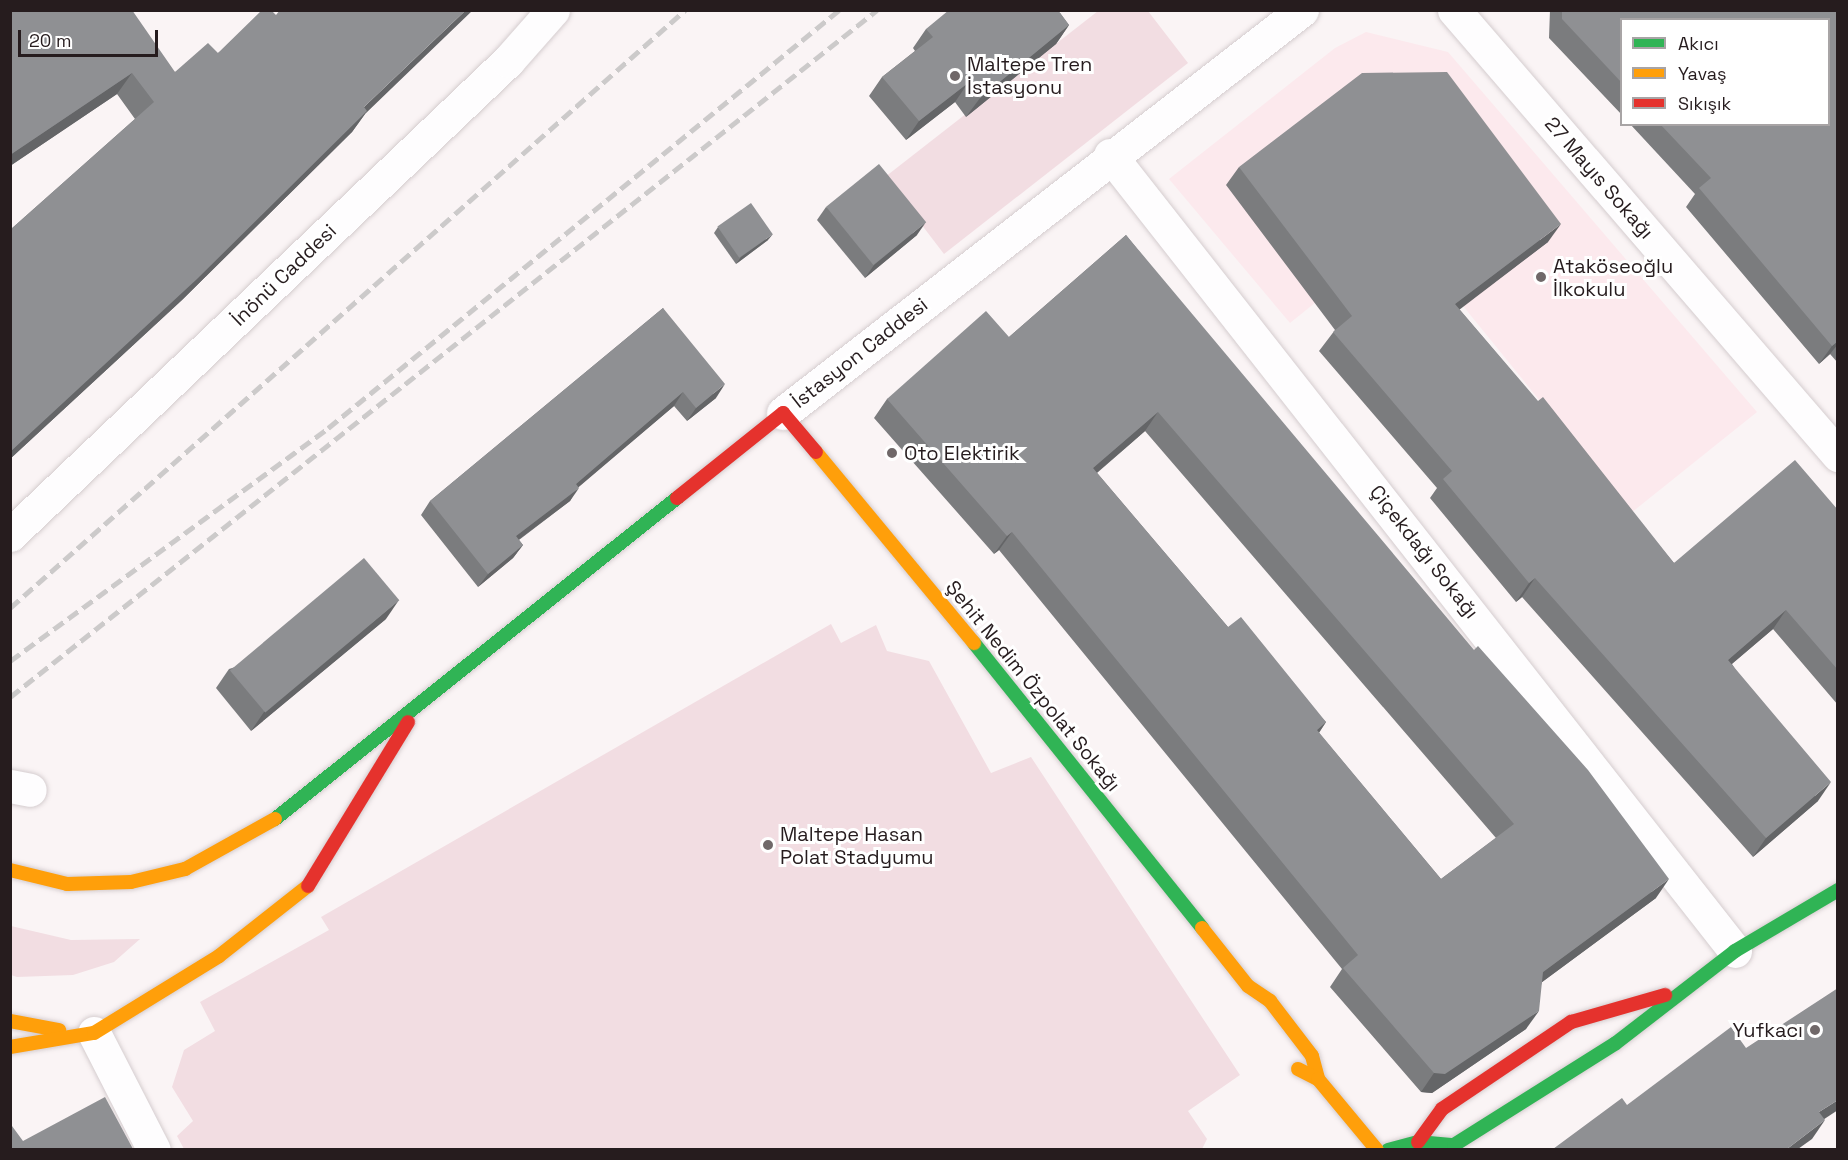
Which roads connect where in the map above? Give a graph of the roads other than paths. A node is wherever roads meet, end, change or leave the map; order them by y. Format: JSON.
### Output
{"nodes":[{"id":1,"x":552,"y":10,"type":"edge"},
{"id":2,"x":1302,"y":10,"type":"edge"},
{"id":3,"x":1454,"y":10,"type":"edge"},
{"id":4,"x":1110,"y":155,"type":"junction"},
{"id":5,"x":783,"y":413,"type":"junction"},
{"id":6,"x":1838,"y":455,"type":"edge"},
{"id":7,"x":10,"y":535,"type":"edge"},
{"id":8,"x":421,"y":700,"type":"junction"},
{"id":9,"x":10,"y":870,"type":"edge"},
{"id":10,"x":1838,"y":890,"type":"edge"},
{"id":11,"x":1735,"y":951,"type":"junction"},
{"id":12,"x":1248,"y":986,"type":"junction"},
{"id":13,"x":1678,"y":992,"type":"junction"},
{"id":14,"x":1259,"y":1015,"type":"dead end"},
{"id":15,"x":10,"y":1021,"type":"edge"},
{"id":16,"x":94,"y":1033,"type":"junction"},
{"id":17,"x":10,"y":1047,"type":"edge"},
{"id":18,"x":1292,"y":1060,"type":"dead end"},
{"id":19,"x":1318,"y":1078,"type":"junction"},
{"id":20,"x":1418,"y":1142,"type":"junction"},
{"id":21,"x":154,"y":1149,"type":"edge"},
{"id":22,"x":1377,"y":1149,"type":"edge"},
{"id":23,"x":1388,"y":1149,"type":"edge"}],
"edges":[{"from":1,"to":7,"type":"street","name":"İnönü Caddesi"},
{"from":2,"to":4,"type":"street","name":"İstasyon Caddesi"},
{"from":3,"to":6,"type":"street","name":"27 Mayıs Sokağı"},
{"from":4,"to":5,"type":"street","name":"İstasyon Caddesi"},
{"from":4,"to":11,"type":"street","name":"Çiçekdağı Sokağı"},
{"from":5,"to":8,"type":"main road","name":"İstasyon Caddesi"},
{"from":5,"to":12,"type":"main road","name":"Şehit Nedim Özpolat Sokağı"},
{"from":8,"to":9,"type":"main road","name":"İstasyon Caddesi"},
{"from":8,"to":16,"type":"main road"},
{"from":10,"to":11,"type":"main road"},
{"from":11,"to":13,"type":"main road"},
{"from":12,"to":14,"type":"main road","name":"Şehit Nedim Özpolat Sokağı"},
{"from":12,"to":19,"type":"main road","name":"Şehit Nedim Özpolat Sokağı"},
{"from":13,"to":20,"type":"main road"},
{"from":13,"to":20,"type":"main road"},
{"from":15,"to":16,"type":"main road"},
{"from":16,"to":17,"type":"main road"},
{"from":16,"to":21,"type":"street"},
{"from":18,"to":19,"type":"main road","name":"Şehit Nedim Özpolat Sokağı"},
{"from":19,"to":22,"type":"main road","name":"Şehit Nedim Özpolat Sokağı"},
{"from":20,"to":23,"type":"main road"}]}
